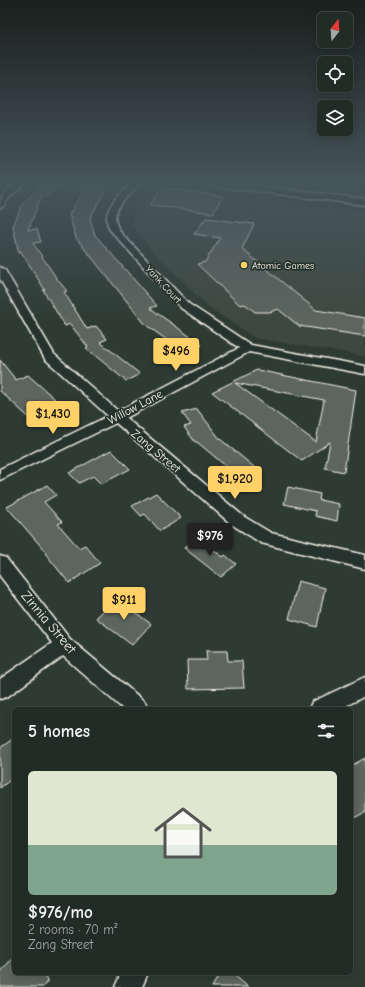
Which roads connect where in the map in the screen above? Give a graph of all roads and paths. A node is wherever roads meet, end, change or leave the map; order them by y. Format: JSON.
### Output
{"nodes":[{"id":1,"x":114,"y":229,"type":"edge"},
{"id":2,"x":0,"y":270,"type":"edge"},
{"id":3,"x":247,"y":348,"type":"junction"},
{"id":4,"x":365,"y":370,"type":"edge"},
{"id":5,"x":117,"y":417,"type":"junction"},
{"id":6,"x":0,"y":475,"type":"edge"},
{"id":7,"x":365,"y":562,"type":"edge"},
{"id":8,"x":0,"y":563,"type":"edge"},
{"id":9,"x":64,"y":645,"type":"junction"},
{"id":10,"x":365,"y":686,"type":"edge"},
{"id":11,"x":0,"y":690,"type":"edge"},
{"id":12,"x":136,"y":707,"type":"edge"},
{"id":13,"x":323,"y":707,"type":"edge"},
{"id":14,"x":134,"y":975,"type":"edge"},
{"id":15,"x":128,"y":987,"type":"edge"}],
"edges":[{"from":1,"to":3,"type":"street","name":"Yank Court"},
{"from":2,"to":5,"type":"street","name":"Zang Street"},
{"from":3,"to":4,"type":"street"},
{"from":3,"to":5,"type":"street","name":"Willow Lane"},
{"from":5,"to":6,"type":"street","name":"Willow Lane"},
{"from":5,"to":7,"type":"street","name":"Zang Street"},
{"from":8,"to":9,"type":"street","name":"Zinnia Street"},
{"from":9,"to":11,"type":"street"},
{"from":9,"to":12,"type":"street","name":"Zinnia Street"},
{"from":10,"to":13,"type":"street"},
{"from":14,"to":15,"type":"street"}]}
